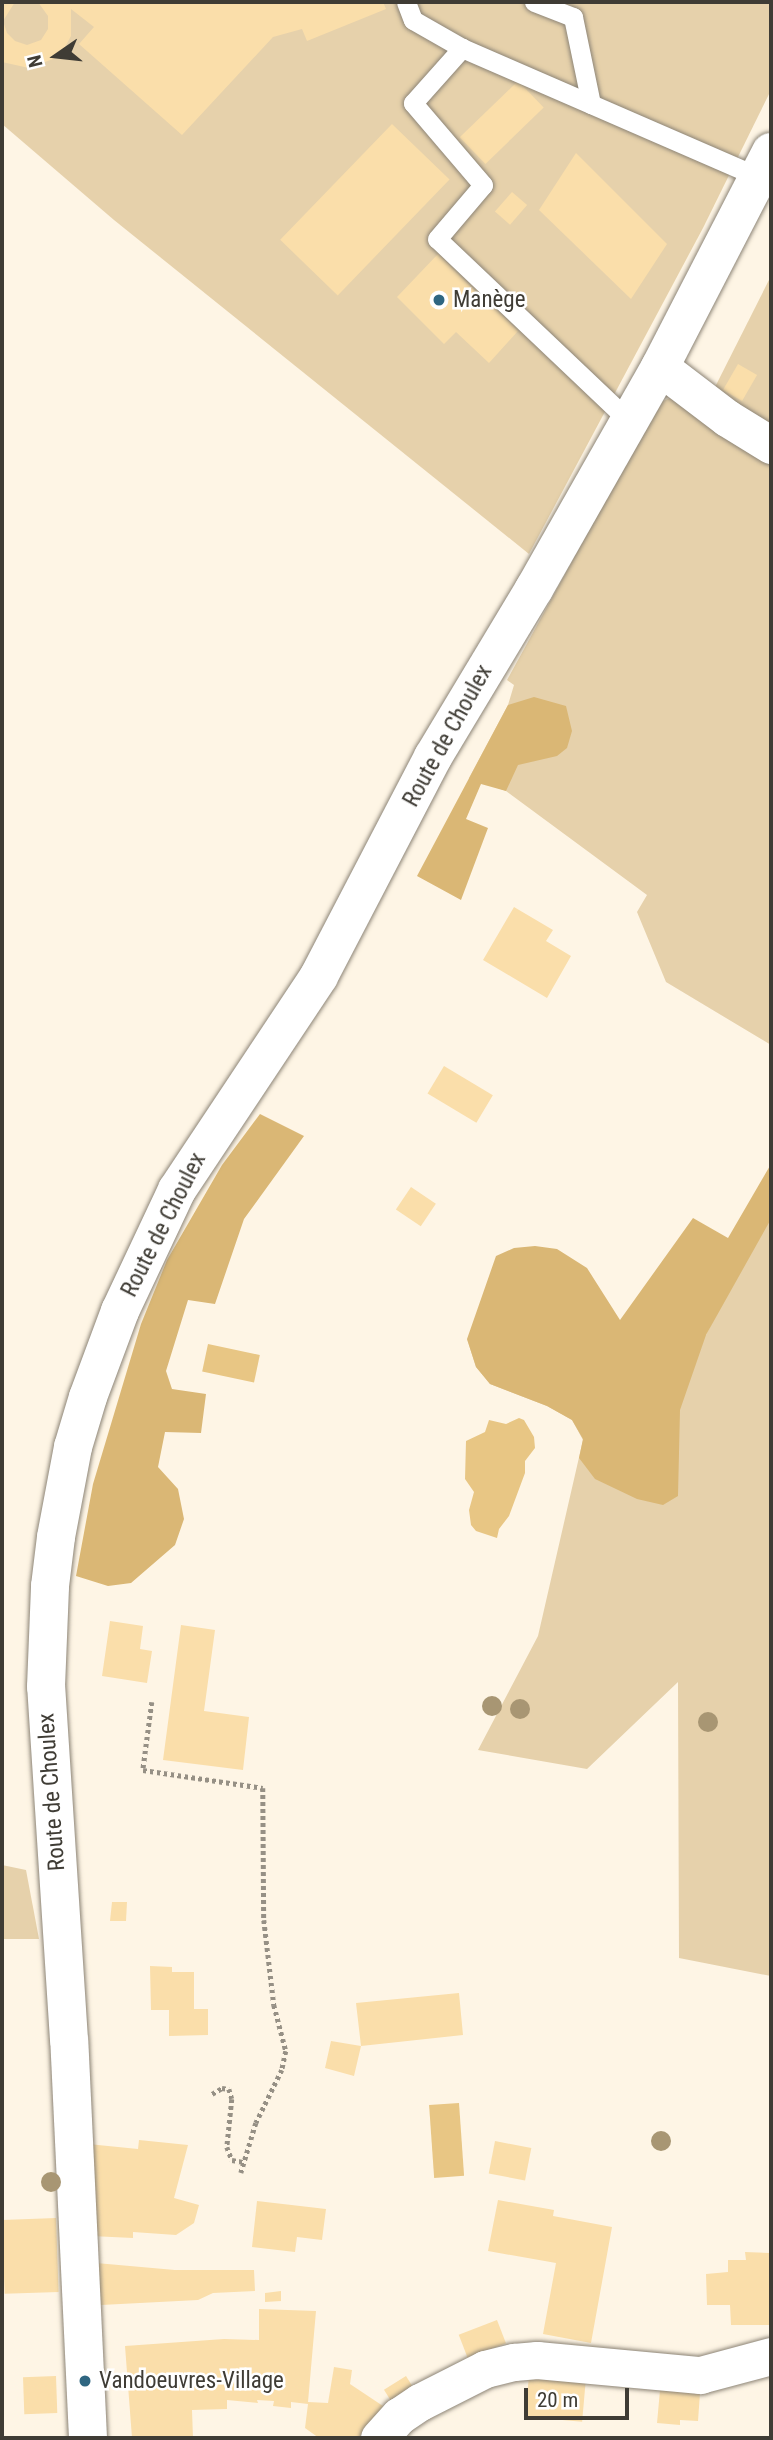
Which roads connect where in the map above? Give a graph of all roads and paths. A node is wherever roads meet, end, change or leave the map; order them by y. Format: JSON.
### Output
{"nodes":[{"id":1,"x":406,"y":2,"type":"edge"},
{"id":2,"x":534,"y":2,"type":"edge"},
{"id":3,"x":461,"y":48,"type":"junction"},
{"id":4,"x":591,"y":104,"type":"junction"},
{"id":5,"x":765,"y":164,"type":"edge"},
{"id":6,"x":660,"y":367,"type":"junction"},
{"id":7,"x":628,"y":420,"type":"junction"},
{"id":8,"x":771,"y":445,"type":"edge"},
{"id":9,"x":152,"y":1702,"type":"dead end"},
{"id":10,"x":212,"y":2094,"type":"dead end"},
{"id":11,"x":243,"y":2162,"type":"junction"},
{"id":12,"x":241,"y":2173,"type":"dead end"},
{"id":13,"x":771,"y":2356,"type":"edge"},
{"id":14,"x":88,"y":2438,"type":"edge"},
{"id":15,"x":379,"y":2438,"type":"edge"}],
"edges":[{"from":1,"to":3,"type":"lane"},
{"from":2,"to":4,"type":"lane"},
{"from":3,"to":4,"type":"lane"},
{"from":3,"to":7,"type":"lane"},
{"from":4,"to":5,"type":"lane"},
{"from":5,"to":6,"type":"street","name":"Route de Choulex"},
{"from":6,"to":7,"type":"street","name":"Route de Choulex"},
{"from":6,"to":8,"type":"street"},
{"from":7,"to":14,"type":"street","name":"Route de Choulex"},
{"from":9,"to":11,"type":"path"},
{"from":10,"to":11,"type":"path"},
{"from":11,"to":12,"type":"path"},
{"from":13,"to":15,"type":"street"}]}
